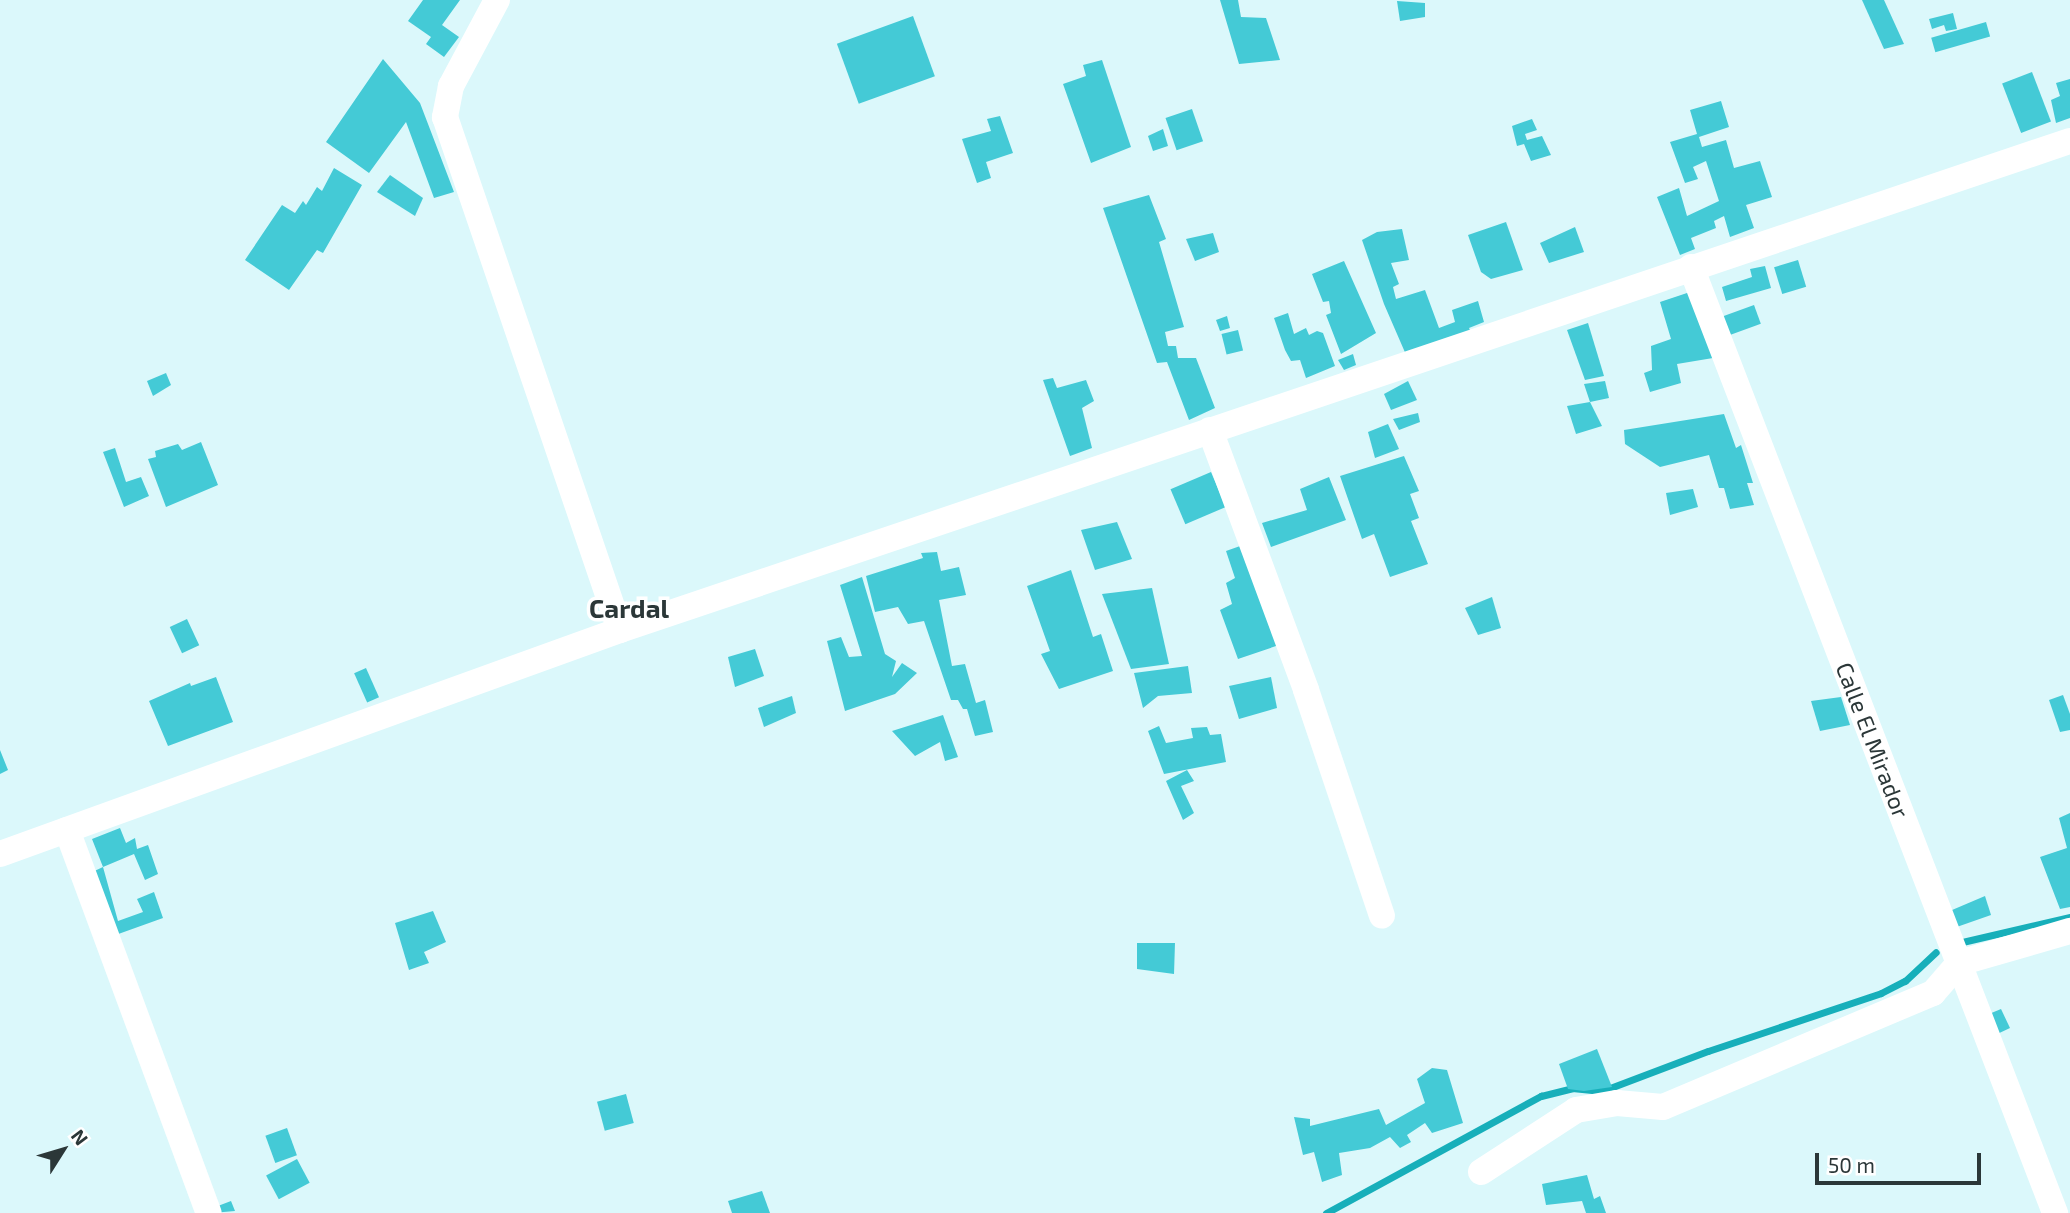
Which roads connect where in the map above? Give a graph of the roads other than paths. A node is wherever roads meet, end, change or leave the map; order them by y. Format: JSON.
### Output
{"nodes":[{"id":1,"x":497,"y":0,"type":"edge"},
{"id":2,"x":2070,"y":141,"type":"edge"},
{"id":3,"x":1690,"y":267,"type":"junction"},
{"id":4,"x":1210,"y":430,"type":"junction"},
{"id":5,"x":620,"y":630,"type":"junction"},
{"id":6,"x":67,"y":830,"type":"junction"},
{"id":7,"x":0,"y":854,"type":"edge"},
{"id":8,"x":1382,"y":916,"type":"dead end"},
{"id":9,"x":2070,"y":931,"type":"edge"},
{"id":10,"x":1959,"y":963,"type":"junction"},
{"id":11,"x":1481,"y":1172,"type":"dead end"},
{"id":12,"x":209,"y":1213,"type":"edge"},
{"id":13,"x":2055,"y":1213,"type":"edge"}],
"edges":[{"from":1,"to":5,"type":"street"},
{"from":2,"to":3,"type":"street"},
{"from":3,"to":4,"type":"street"},
{"from":3,"to":10,"type":"street","name":"Calle El Mirador"},
{"from":4,"to":5,"type":"street"},
{"from":4,"to":8,"type":"street"},
{"from":5,"to":6,"type":"street"},
{"from":6,"to":7,"type":"street"},
{"from":6,"to":12,"type":"street"},
{"from":9,"to":10,"type":"street"},
{"from":10,"to":11,"type":"street"},
{"from":10,"to":13,"type":"street","name":"Calle El Mirador"}]}
